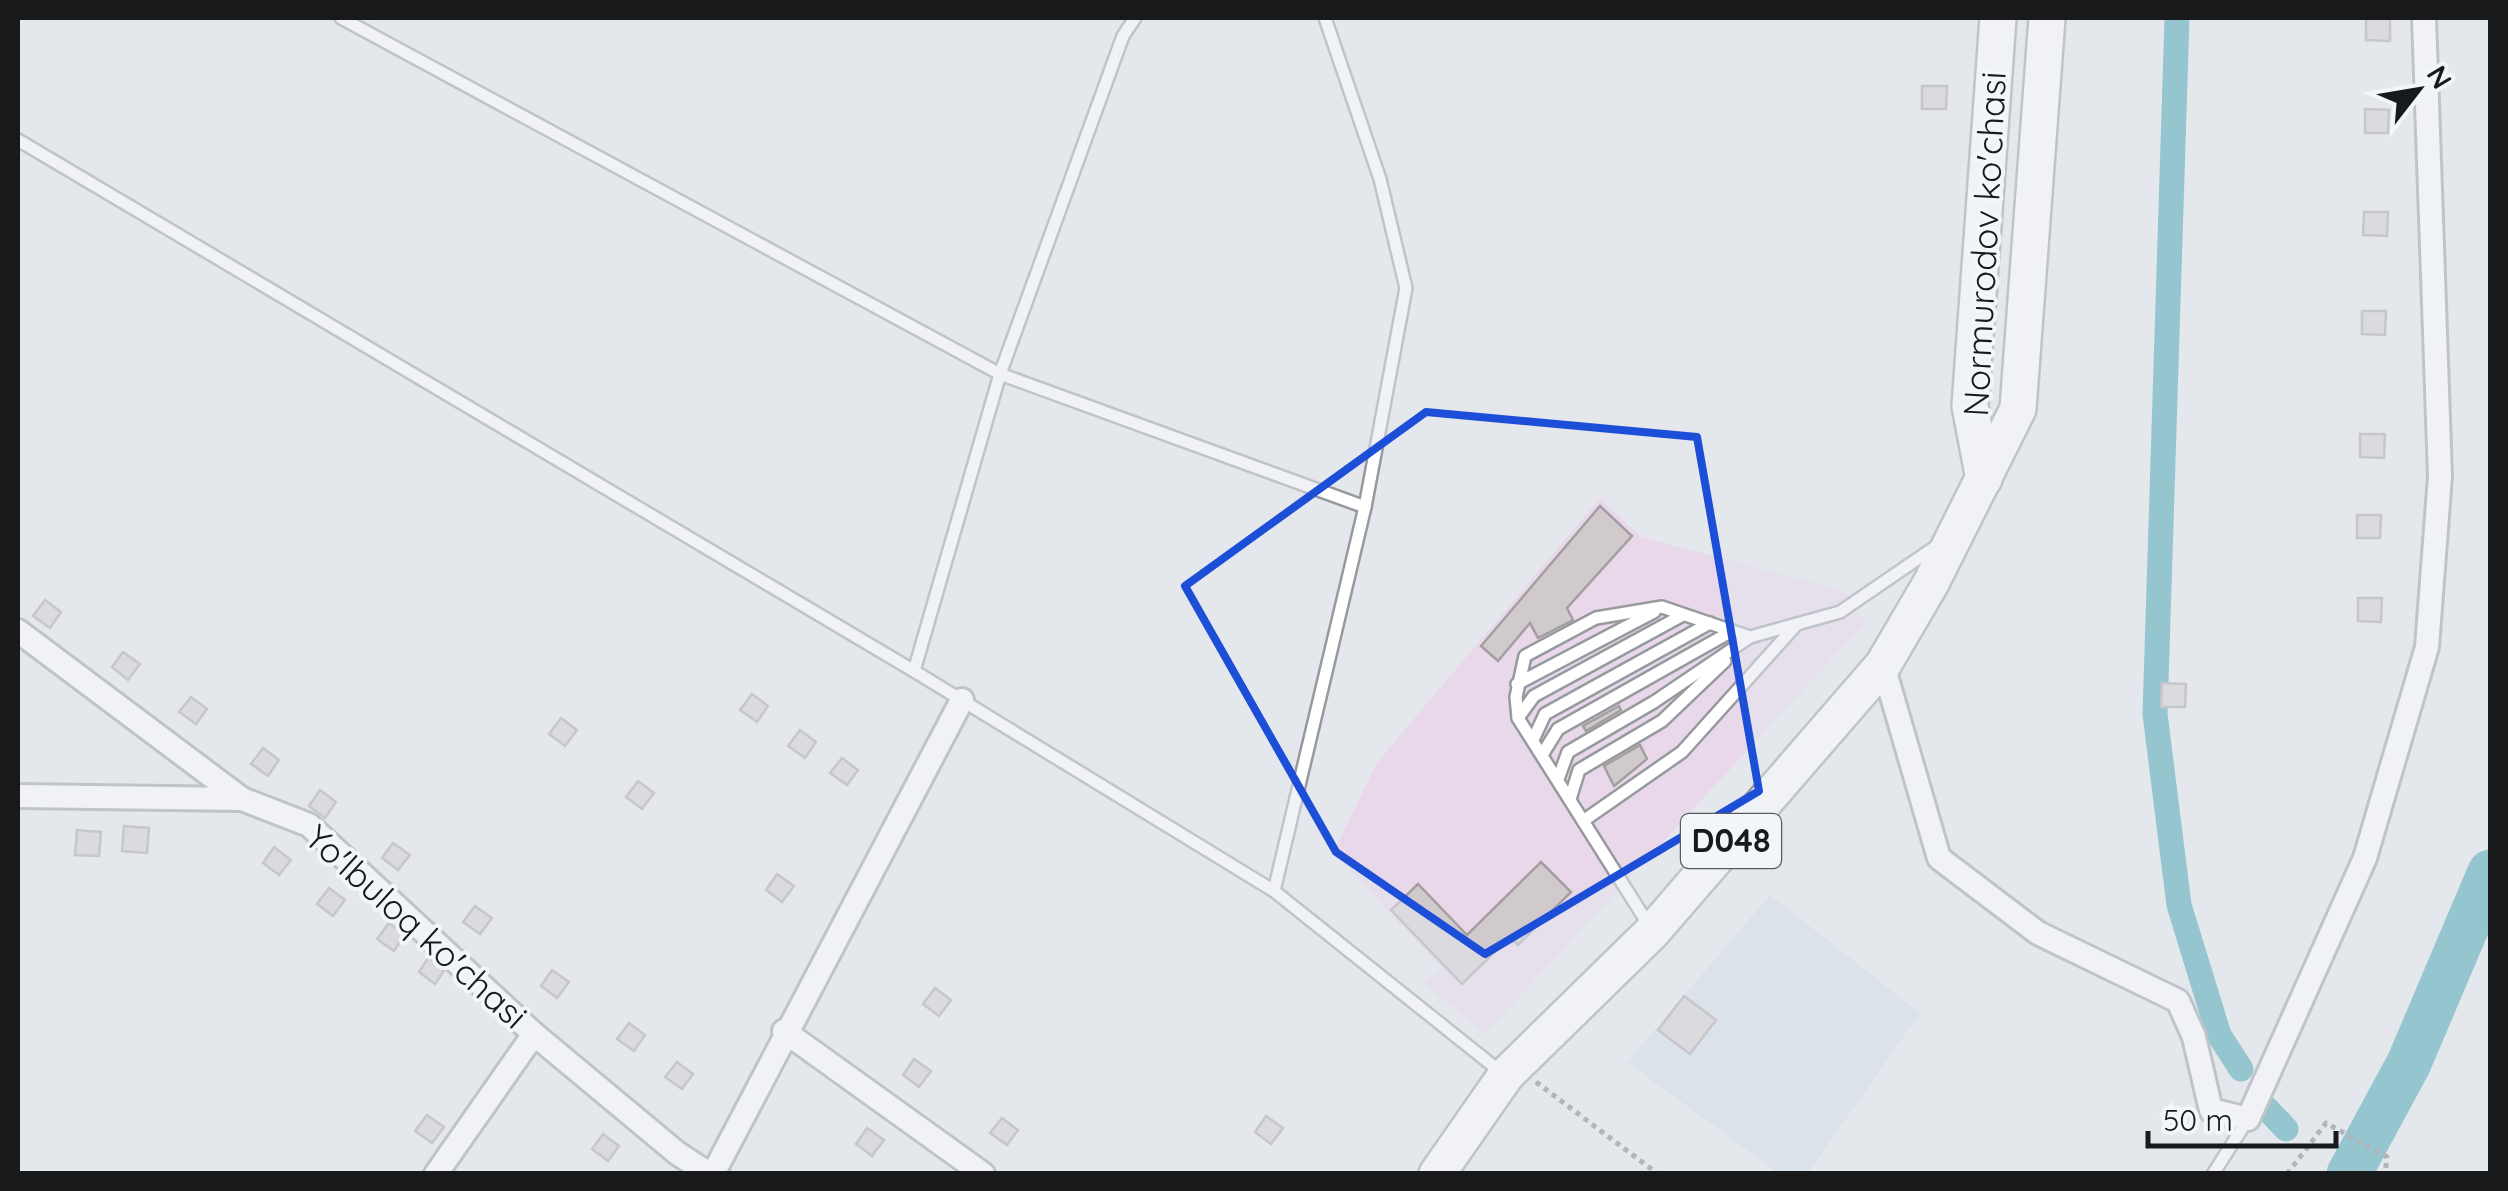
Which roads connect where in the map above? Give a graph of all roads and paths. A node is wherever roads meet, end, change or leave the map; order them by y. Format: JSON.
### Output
{"nodes":[{"id":1,"x":342,"y":18,"type":"edge"},
{"id":2,"x":1134,"y":18,"type":"edge"},
{"id":3,"x":1325,"y":18,"type":"edge"},
{"id":4,"x":1998,"y":18,"type":"edge"},
{"id":5,"x":2047,"y":18,"type":"edge"},
{"id":6,"x":2424,"y":18,"type":"edge"},
{"id":7,"x":18,"y":140,"type":"edge"},
{"id":8,"x":1000,"y":374,"type":"junction"},
{"id":9,"x":1984,"y":479,"type":"junction"},
{"id":10,"x":1364,"y":506,"type":"junction"},
{"id":11,"x":1962,"y":525,"type":"junction"},
{"id":12,"x":1662,"y":607,"type":"junction"},
{"id":13,"x":1683,"y":614,"type":"junction"},
{"id":14,"x":1710,"y":623,"type":"junction"},
{"id":15,"x":1797,"y":624,"type":"junction"},
{"id":16,"x":1732,"y":631,"type":"junction"},
{"id":17,"x":18,"y":632,"type":"edge"},
{"id":18,"x":1750,"y":637,"type":"junction"},
{"id":19,"x":1883,"y":665,"type":"junction"},
{"id":20,"x":914,"y":671,"type":"junction"},
{"id":21,"x":1517,"y":684,"type":"junction"},
{"id":22,"x":962,"y":700,"type":"junction"},
{"id":23,"x":1518,"y":718,"type":"junction"},
{"id":24,"x":1533,"y":740,"type":"junction"},
{"id":25,"x":1542,"y":754,"type":"junction"},
{"id":26,"x":1558,"y":780,"type":"junction"},
{"id":27,"x":18,"y":796,"type":"edge"},
{"id":28,"x":1570,"y":798,"type":"junction"},
{"id":29,"x":242,"y":799,"type":"junction"},
{"id":30,"x":1584,"y":821,"type":"junction"},
{"id":31,"x":1274,"y":892,"type":"junction"},
{"id":32,"x":1652,"y":932,"type":"junction"},
{"id":33,"x":784,"y":1031,"type":"junction"},
{"id":34,"x":534,"y":1034,"type":"junction"},
{"id":35,"x":1510,"y":1071,"type":"junction"},
{"id":36,"x":2248,"y":1118,"type":"junction"},
{"id":37,"x":678,"y":1153,"type":"junction"},
{"id":38,"x":436,"y":1174,"type":"edge"},
{"id":39,"x":663,"y":1174,"type":"edge"},
{"id":40,"x":711,"y":1174,"type":"edge"},
{"id":41,"x":984,"y":1174,"type":"edge"},
{"id":42,"x":1437,"y":1174,"type":"edge"},
{"id":43,"x":1658,"y":1174,"type":"edge"},
{"id":44,"x":2213,"y":1174,"type":"edge"},
{"id":45,"x":2287,"y":1174,"type":"edge"},
{"id":46,"x":2384,"y":1174,"type":"edge"}],
"edges":[{"from":1,"to":8,"type":"lane"},
{"from":2,"to":8,"type":"lane"},
{"from":3,"to":10,"type":"lane"},
{"from":4,"to":9,"type":"main road","name":"Normurodov ko'chasi"},
{"from":5,"to":9,"type":"main road","name":"Normurodov ko'chasi","number":"D048"},
{"from":6,"to":36,"type":"street"},
{"from":7,"to":20,"type":"lane"},
{"from":8,"to":10,"type":"lane"},
{"from":8,"to":20,"type":"lane"},
{"from":9,"to":11,"type":"main road","number":"D048"},
{"from":10,"to":31,"type":"lane"},
{"from":11,"to":15,"type":"lane"},
{"from":11,"to":19,"type":"main road","number":"D048"},
{"from":12,"to":13,"type":"lane"},
{"from":12,"to":21,"type":"lane"},
{"from":12,"to":21,"type":"lane"},
{"from":13,"to":14,"type":"lane"},
{"from":13,"to":23,"type":"lane"},
{"from":14,"to":16,"type":"lane"},
{"from":14,"to":24,"type":"lane"},
{"from":15,"to":18,"type":"lane"},
{"from":15,"to":30,"type":"lane"},
{"from":16,"to":18,"type":"lane"},
{"from":16,"to":25,"type":"lane"},
{"from":17,"to":29,"type":"street"},
{"from":18,"to":26,"type":"lane"},
{"from":18,"to":28,"type":"lane"},
{"from":19,"to":32,"type":"main road","number":"D048"},
{"from":19,"to":36,"type":"street"},
{"from":20,"to":22,"type":"lane"},
{"from":21,"to":23,"type":"lane"},
{"from":22,"to":31,"type":"lane"},
{"from":22,"to":33,"type":"street"},
{"from":23,"to":24,"type":"lane"},
{"from":24,"to":25,"type":"lane"},
{"from":25,"to":26,"type":"lane"},
{"from":26,"to":28,"type":"lane"},
{"from":27,"to":29,"type":"street","name":"Yo'lbuloq ko'chasi"},
{"from":28,"to":30,"type":"lane"},
{"from":29,"to":34,"type":"street","name":"Yo'lbuloq ko'chasi"},
{"from":30,"to":32,"type":"lane"},
{"from":31,"to":35,"type":"lane"},
{"from":32,"to":35,"type":"main road","number":"D048"},
{"from":33,"to":40,"type":"street"},
{"from":33,"to":41,"type":"street"},
{"from":34,"to":37,"type":"street","name":"Yo'lbuloq ko'chasi"},
{"from":34,"to":38,"type":"street"},
{"from":35,"to":42,"type":"main road","number":"D048"},
{"from":35,"to":43,"type":"path"},
{"from":36,"to":44,"type":"lane"},
{"from":37,"to":39,"type":"street"},
{"from":37,"to":40,"type":"street","name":"Yo'lbuloq ko'chasi"},
{"from":45,"to":46,"type":"path"}]}
